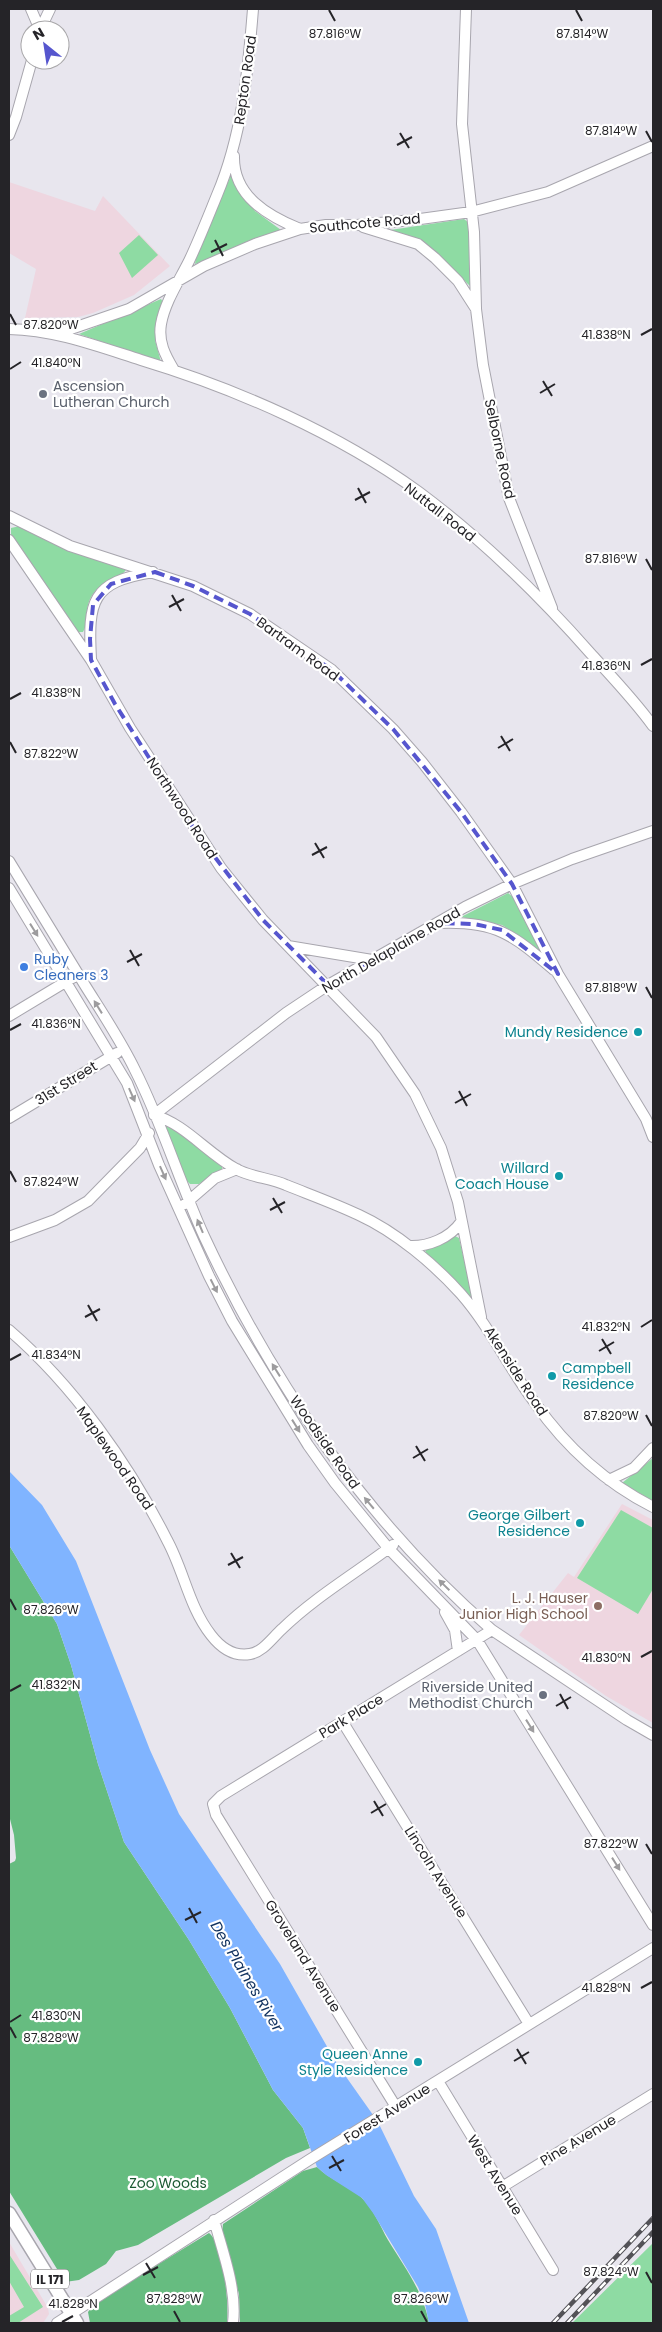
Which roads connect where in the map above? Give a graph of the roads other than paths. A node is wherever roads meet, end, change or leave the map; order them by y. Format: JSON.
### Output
{"nodes":[{"id":1,"x":254,"y":9,"type":"edge"},
{"id":2,"x":466,"y":9,"type":"edge"},
{"id":3,"x":29,"y":70,"type":"edge"},
{"id":4,"x":9,"y":135,"type":"edge"},
{"id":5,"x":653,"y":146,"type":"edge"},
{"id":6,"x":234,"y":150,"type":"junction"},
{"id":7,"x":471,"y":212,"type":"junction"},
{"id":8,"x":357,"y":225,"type":"junction"},
{"id":9,"x":300,"y":229,"type":"junction"},
{"id":10,"x":180,"y":278,"type":"junction"},
{"id":11,"x":476,"y":309,"type":"junction"},
{"id":12,"x":9,"y":329,"type":"edge"},
{"id":13,"x":58,"y":334,"type":"junction"},
{"id":14,"x":174,"y":370,"type":"junction"},
{"id":15,"x":9,"y":516,"type":"edge"},
{"id":16,"x":9,"y":540,"type":"edge"},
{"id":17,"x":155,"y":572,"type":"junction"},
{"id":18,"x":554,"y":611,"type":"junction"},
{"id":19,"x":91,"y":660,"type":"junction"},
{"id":20,"x":653,"y":726,"type":"edge"},
{"id":21,"x":653,"y":831,"type":"edge"},
{"id":22,"x":10,"y":866,"type":"edge"},
{"id":23,"x":512,"y":884,"type":"junction"},
{"id":24,"x":9,"y":888,"type":"edge"},
{"id":25,"x":439,"y":923,"type":"junction"},
{"id":26,"x":288,"y":946,"type":"junction"},
{"id":27,"x":372,"y":960,"type":"junction"},
{"id":28,"x":78,"y":974,"type":"junction"},
{"id":29,"x":558,"y":974,"type":"junction"},
{"id":30,"x":66,"y":981,"type":"junction"},
{"id":31,"x":328,"y":985,"type":"junction"},
{"id":32,"x":9,"y":1016,"type":"edge"},
{"id":33,"x":124,"y":1048,"type":"junction"},
{"id":34,"x":112,"y":1056,"type":"junction"},
{"id":35,"x":154,"y":1115,"type":"junction"},
{"id":36,"x":9,"y":1118,"type":"edge"},
{"id":37,"x":650,"y":1122,"type":"edge"},
{"id":38,"x":148,"y":1136,"type":"junction"},
{"id":39,"x":653,"y":1136,"type":"edge"},
{"id":40,"x":237,"y":1170,"type":"junction"},
{"id":41,"x":189,"y":1200,"type":"junction"},
{"id":42,"x":178,"y":1210,"type":"junction"},
{"id":43,"x":461,"y":1222,"type":"junction"},
{"id":44,"x":9,"y":1237,"type":"edge"},
{"id":45,"x":409,"y":1246,"type":"junction"},
{"id":46,"x":481,"y":1317,"type":"junction"},
{"id":47,"x":9,"y":1330,"type":"edge"},
{"id":48,"x":653,"y":1448,"type":"edge"},
{"id":49,"x":609,"y":1480,"type":"junction"},
{"id":50,"x":653,"y":1507,"type":"edge"},
{"id":51,"x":400,"y":1540,"type":"junction"},
{"id":52,"x":389,"y":1549,"type":"junction"},
{"id":53,"x":436,"y":1598,"type":"junction"},
{"id":54,"x":492,"y":1630,"type":"junction"},
{"id":55,"x":477,"y":1640,"type":"junction"},
{"id":56,"x":458,"y":1652,"type":"junction"},
{"id":57,"x":342,"y":1721,"type":"junction"},
{"id":58,"x":653,"y":1735,"type":"edge"},
{"id":59,"x":213,"y":1804,"type":"joint"},
{"id":60,"x":653,"y":1925,"type":"edge"},
{"id":61,"x":653,"y":1948,"type":"edge"},
{"id":62,"x":530,"y":2024,"type":"junction"},
{"id":63,"x":438,"y":2081,"type":"junction"},
{"id":64,"x":653,"y":2094,"type":"edge"},
{"id":65,"x":396,"y":2107,"type":"junction"},
{"id":66,"x":502,"y":2187,"type":"junction"},
{"id":67,"x":9,"y":2213,"type":"edge"},
{"id":68,"x":214,"y":2220,"type":"junction"},
{"id":69,"x":553,"y":2270,"type":"dead end"},
{"id":70,"x":74,"y":2318,"type":"edge"},
{"id":71,"x":57,"y":2323,"type":"edge"},
{"id":72,"x":233,"y":2323,"type":"edge"}],
"edges":[{"from":1,"to":6,"type":"street","name":"Repton Road"},
{"from":2,"to":7,"type":"street","name":"Selborne Road"},
{"from":3,"to":4,"type":"street"},
{"from":5,"to":7,"type":"street","name":"Southcote Road"},
{"from":6,"to":9,"type":"street","name":"Repton Road"},
{"from":6,"to":10,"type":"street","name":"Repton Road"},
{"from":7,"to":8,"type":"street","name":"Southcote Road"},
{"from":7,"to":11,"type":"street","name":"Selborne Road"},
{"from":8,"to":9,"type":"street","name":"Southcote Road"},
{"from":8,"to":11,"type":"street","name":"Selborne Road"},
{"from":9,"to":10,"type":"street","name":"Southcote Road"},
{"from":10,"to":13,"type":"street","name":"Southcote Road"},
{"from":10,"to":14,"type":"street"},
{"from":11,"to":18,"type":"street","name":"Selborne Road"},
{"from":12,"to":13,"type":"street","name":"Nuttall Road"},
{"from":13,"to":14,"type":"street","name":"Nuttall Road"},
{"from":14,"to":18,"type":"street","name":"Nuttall Road"},
{"from":15,"to":17,"type":"street","name":"Bartram Road"},
{"from":16,"to":19,"type":"street","name":"Northwood Road"},
{"from":17,"to":19,"type":"street","name":"Northwood Road"},
{"from":17,"to":23,"type":"street","name":"Bartram Road"},
{"from":18,"to":20,"type":"street","name":"Nuttall Road"},
{"from":19,"to":26,"type":"street","name":"Northwood Road"},
{"from":21,"to":23,"type":"street","name":"North Delaplaine Road"},
{"from":22,"to":28,"type":"street","name":"Woodside Road"},
{"from":23,"to":25,"type":"street","name":"North Delaplaine Road"},
{"from":23,"to":29,"type":"street","name":"Bartram Road"},
{"from":24,"to":30,"type":"street","name":"Woodside Road","one_way":true},
{"from":25,"to":27,"type":"street","name":"North Delaplaine Road"},
{"from":25,"to":29,"type":"street"},
{"from":26,"to":27,"type":"street"},
{"from":26,"to":31,"type":"street","name":"Northwood Road"},
{"from":27,"to":31,"type":"street","name":"North Delaplaine Road"},
{"from":28,"to":30,"type":"street"},
{"from":33,"to":28,"type":"street","name":"Woodside Road","one_way":true},
{"from":29,"to":37,"type":"street"},
{"from":30,"to":32,"type":"street"},
{"from":30,"to":34,"type":"street","name":"Woodside Road"},
{"from":31,"to":35,"type":"street","name":"North Delaplaine Road"},
{"from":31,"to":43,"type":"street","name":"Northwood Road"},
{"from":33,"to":34,"type":"street","name":"31st Street"},
{"from":33,"to":35,"type":"street","name":"Woodside Road"},
{"from":34,"to":36,"type":"street","name":"31st Street"},
{"from":34,"to":38,"type":"street","name":"Woodside Road","one_way":true},
{"from":35,"to":38,"type":"street"},
{"from":35,"to":40,"type":"street","name":"Akenside Road"},
{"from":35,"to":41,"type":"street","name":"Woodside Road"},
{"from":37,"to":39,"type":"street"},
{"from":38,"to":42,"type":"street","name":"Woodside Road","one_way":true},
{"from":38,"to":44,"type":"street"},
{"from":40,"to":41,"type":"street"},
{"from":40,"to":45,"type":"street","name":"Akenside Road"},
{"from":41,"to":42,"type":"street"},
{"from":51,"to":41,"type":"street","name":"Woodside Road","one_way":true},
{"from":42,"to":52,"type":"street","name":"Woodside Road","one_way":true},
{"from":43,"to":45,"type":"street"},
{"from":43,"to":46,"type":"street","name":"Northwood Road"},
{"from":45,"to":46,"type":"street","name":"Akenside Road"},
{"from":46,"to":49,"type":"street","name":"Akenside Road"},
{"from":47,"to":52,"type":"street","name":"Maplewood Road"},
{"from":48,"to":49,"type":"street"},
{"from":49,"to":50,"type":"street","name":"Akenside Road"},
{"from":51,"to":52,"type":"street","name":"Maplewood Road"},
{"from":54,"to":51,"type":"street","name":"Woodside Road","one_way":true},
{"from":52,"to":53,"type":"street","name":"Woodside Road"},
{"from":53,"to":55,"type":"street","name":"Woodside Road"},
{"from":53,"to":56,"type":"street"},
{"from":54,"to":55,"type":"street","name":"Park Place"},
{"from":54,"to":58,"type":"street","name":"Woodside Road"},
{"from":55,"to":56,"type":"street","name":"Park Place"},
{"from":55,"to":60,"type":"street","name":"Woodside Road","one_way":true},
{"from":56,"to":57,"type":"street","name":"Park Place"},
{"from":57,"to":59,"type":"street","name":"Park Place"},
{"from":57,"to":62,"type":"street","name":"Lincoln Avenue"},
{"from":59,"to":65,"type":"street","name":"Groveland Avenue"},
{"from":61,"to":62,"type":"street","name":"Forest Avenue"},
{"from":62,"to":63,"type":"street","name":"Forest Avenue"},
{"from":63,"to":65,"type":"street","name":"Forest Avenue"},
{"from":63,"to":66,"type":"street","name":"West Avenue"},
{"from":64,"to":66,"type":"street","name":"Pine Avenue"},
{"from":65,"to":68,"type":"street","name":"Forest Avenue"},
{"from":66,"to":69,"type":"street","name":"West Avenue"},
{"from":67,"to":70,"type":"main road","number":"IL 171"},
{"from":68,"to":70,"type":"street","name":"Forest Avenue"},
{"from":68,"to":72,"type":"street"},
{"from":70,"to":71,"type":"street","name":"Forest Avenue"}]}
